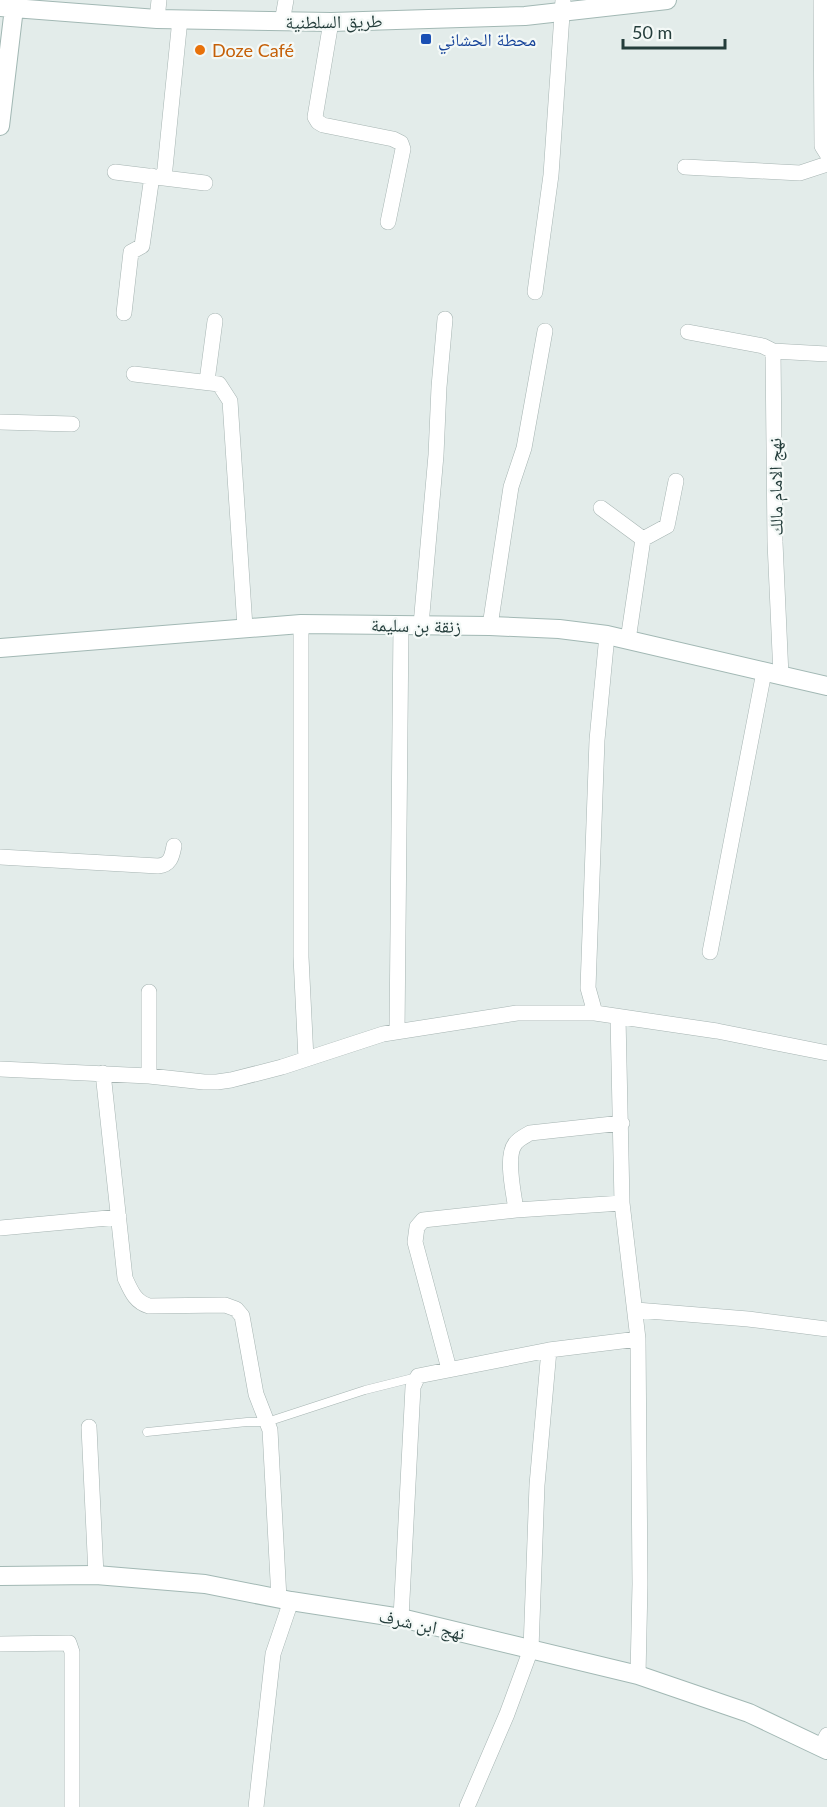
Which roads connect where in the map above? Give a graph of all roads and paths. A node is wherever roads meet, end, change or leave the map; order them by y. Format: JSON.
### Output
{"nodes":[{"id":1,"x":159,"y":0,"type":"edge"},
{"id":2,"x":286,"y":0,"type":"edge"},
{"id":3,"x":667,"y":0,"type":"edge"},
{"id":4,"x":821,"y":0,"type":"edge"},
{"id":5,"x":563,"y":6,"type":"edge"},
{"id":6,"x":7,"y":7,"type":"edge"},
{"id":7,"x":157,"y":19,"type":"junction"},
{"id":8,"x":180,"y":19,"type":"junction"},
{"id":9,"x":282,"y":22,"type":"junction"},
{"id":10,"x":331,"y":22,"type":"junction"},
{"id":11,"x":0,"y":126,"type":"edge"},
{"id":12,"x":827,"y":154,"type":"edge"},
{"id":13,"x":827,"y":164,"type":"edge"},
{"id":14,"x":685,"y":167,"type":"dead end"},
{"id":15,"x":116,"y":172,"type":"dead end"},
{"id":16,"x":158,"y":177,"type":"junction"},
{"id":17,"x":205,"y":183,"type":"dead end"},
{"id":18,"x":388,"y":222,"type":"dead end"},
{"id":19,"x":535,"y":292,"type":"dead end"},
{"id":20,"x":124,"y":313,"type":"dead end"},
{"id":21,"x":445,"y":319,"type":"dead end"},
{"id":22,"x":215,"y":321,"type":"dead end"},
{"id":23,"x":544,"y":331,"type":"dead end"},
{"id":24,"x":688,"y":332,"type":"dead end"},
{"id":25,"x":773,"y":351,"type":"junction"},
{"id":26,"x":827,"y":354,"type":"edge"},
{"id":27,"x":134,"y":374,"type":"dead end"},
{"id":28,"x":207,"y":381,"type":"junction"},
{"id":29,"x":0,"y":422,"type":"edge"},
{"id":30,"x":72,"y":424,"type":"dead end"},
{"id":31,"x":676,"y":481,"type":"dead end"},
{"id":32,"x":601,"y":508,"type":"dead end"},
{"id":33,"x":643,"y":539,"type":"junction"},
{"id":34,"x":302,"y":624,"type":"junction"},
{"id":35,"x":401,"y":625,"type":"junction"},
{"id":36,"x":421,"y":626,"type":"junction"},
{"id":37,"x":490,"y":626,"type":"junction"},
{"id":38,"x":244,"y":627,"type":"junction"},
{"id":39,"x":607,"y":635,"type":"junction"},
{"id":40,"x":628,"y":640,"type":"junction"},
{"id":41,"x":0,"y":648,"type":"edge"},
{"id":42,"x":773,"y":674,"type":"junction"},
{"id":43,"x":827,"y":686,"type":"edge"},
{"id":44,"x":174,"y":846,"type":"dead end"},
{"id":45,"x":0,"y":857,"type":"edge"},
{"id":46,"x":710,"y":952,"type":"dead end"},
{"id":47,"x":149,"y":992,"type":"dead end"},
{"id":48,"x":595,"y":1013,"type":"junction"},
{"id":49,"x":618,"y":1017,"type":"junction"},
{"id":50,"x":397,"y":1032,"type":"junction"},
{"id":51,"x":827,"y":1053,"type":"edge"},
{"id":52,"x":306,"y":1059,"type":"junction"},
{"id":53,"x":0,"y":1069,"type":"edge"},
{"id":54,"x":103,"y":1073,"type":"junction"},
{"id":55,"x":148,"y":1076,"type":"junction"},
{"id":56,"x":622,"y":1123,"type":"junction"},
{"id":57,"x":622,"y":1203,"type":"junction"},
{"id":58,"x":516,"y":1210,"type":"junction"},
{"id":59,"x":119,"y":1217,"type":"junction"},
{"id":60,"x":0,"y":1228,"type":"edge"},
{"id":61,"x":636,"y":1310,"type":"junction"},
{"id":62,"x":827,"y":1329,"type":"edge"},
{"id":63,"x":638,"y":1339,"type":"junction"},
{"id":64,"x":549,"y":1350,"type":"junction"},
{"id":65,"x":449,"y":1369,"type":"junction"},
{"id":66,"x":418,"y":1376,"type":"junction"},
{"id":67,"x":267,"y":1422,"type":"junction"},
{"id":68,"x":88,"y":1427,"type":"dead end"},
{"id":69,"x":147,"y":1432,"type":"dead end"},
{"id":70,"x":96,"y":1575,"type":"junction"},
{"id":71,"x":0,"y":1576,"type":"edge"},
{"id":72,"x":285,"y":1600,"type":"junction"},
{"id":73,"x":401,"y":1618,"type":"junction"},
{"id":74,"x":0,"y":1644,"type":"edge"},
{"id":75,"x":531,"y":1649,"type":"junction"},
{"id":76,"x":638,"y":1675,"type":"junction"},
{"id":77,"x":825,"y":1744,"type":"edge"},
{"id":78,"x":72,"y":1807,"type":"edge"},
{"id":79,"x":256,"y":1807,"type":"edge"},
{"id":80,"x":467,"y":1807,"type":"edge"}],
"edges":[{"from":1,"to":7,"type":"street"},
{"from":2,"to":9,"type":"street"},
{"from":3,"to":5,"type":"street","name":"طريق السلطنية"},
{"from":4,"to":12,"type":"street"},
{"from":5,"to":10,"type":"street","name":"طريق السلطنية"},
{"from":5,"to":19,"type":"street"},
{"from":6,"to":7,"type":"street","name":"طريق السلطنية"},
{"from":6,"to":11,"type":"street"},
{"from":7,"to":8,"type":"street","name":"طريق السلطنية"},
{"from":8,"to":9,"type":"street","name":"طريق السلطنية"},
{"from":8,"to":16,"type":"street"},
{"from":9,"to":10,"type":"street","name":"طريق السلطنية"},
{"from":10,"to":18,"type":"street"},
{"from":13,"to":14,"type":"street"},
{"from":15,"to":16,"type":"street"},
{"from":16,"to":17,"type":"street"},
{"from":16,"to":20,"type":"street"},
{"from":21,"to":36,"type":"street"},
{"from":22,"to":28,"type":"street"},
{"from":23,"to":37,"type":"street"},
{"from":24,"to":25,"type":"street"},
{"from":25,"to":26,"type":"street"},
{"from":25,"to":42,"type":"street","name":"نهج الامام مالك"},
{"from":27,"to":28,"type":"street"},
{"from":28,"to":38,"type":"street"},
{"from":29,"to":30,"type":"street"},
{"from":31,"to":33,"type":"street"},
{"from":32,"to":33,"type":"street"},
{"from":33,"to":40,"type":"street"},
{"from":34,"to":35,"type":"street","name":"زنقة بن سليمة"},
{"from":34,"to":38,"type":"street","name":"زنقة بن سليمة"},
{"from":34,"to":52,"type":"street"},
{"from":35,"to":36,"type":"street","name":"زنقة بن سليمة"},
{"from":35,"to":50,"type":"street"},
{"from":36,"to":37,"type":"street","name":"زنقة بن سليمة"},
{"from":37,"to":39,"type":"street","name":"زنقة بن سليمة"},
{"from":38,"to":41,"type":"street","name":"زنقة بن سليمة"},
{"from":39,"to":40,"type":"street","name":"زنقة بن سليمة"},
{"from":39,"to":48,"type":"street"},
{"from":40,"to":42,"type":"street","name":"زنقة بن سليمة"},
{"from":42,"to":43,"type":"street","name":"زنقة بن سليمة"},
{"from":42,"to":46,"type":"street","name":"نهج الامام مالك"},
{"from":44,"to":45,"type":"street"},
{"from":47,"to":55,"type":"street"},
{"from":48,"to":49,"type":"street"},
{"from":48,"to":50,"type":"street"},
{"from":49,"to":51,"type":"street"},
{"from":49,"to":56,"type":"street"},
{"from":50,"to":52,"type":"street"},
{"from":52,"to":55,"type":"street"},
{"from":53,"to":54,"type":"street"},
{"from":54,"to":55,"type":"street"},
{"from":54,"to":59,"type":"street"},
{"from":56,"to":57,"type":"street"},
{"from":56,"to":58,"type":"street"},
{"from":57,"to":58,"type":"street"},
{"from":57,"to":61,"type":"street"},
{"from":58,"to":65,"type":"street"},
{"from":59,"to":60,"type":"street"},
{"from":59,"to":67,"type":"street"},
{"from":61,"to":62,"type":"street"},
{"from":61,"to":63,"type":"street"},
{"from":63,"to":64,"type":"street"},
{"from":63,"to":76,"type":"street"},
{"from":64,"to":65,"type":"street"},
{"from":64,"to":75,"type":"street"},
{"from":65,"to":66,"type":"street"},
{"from":66,"to":67,"type":"lane"},
{"from":66,"to":73,"type":"street"},
{"from":67,"to":69,"type":"lane"},
{"from":67,"to":72,"type":"street"},
{"from":68,"to":70,"type":"street"},
{"from":70,"to":71,"type":"street","name":"نهج ابن شرف"},
{"from":70,"to":72,"type":"street","name":"نهج ابن شرف"},
{"from":72,"to":73,"type":"street","name":"نهج ابن شرف"},
{"from":72,"to":79,"type":"street"},
{"from":73,"to":75,"type":"street","name":"نهج ابن شرف"},
{"from":74,"to":78,"type":"street"},
{"from":75,"to":76,"type":"street","name":"نهج ابن شرف"},
{"from":75,"to":80,"type":"street"},
{"from":76,"to":77,"type":"street","name":"نهج ابن شرف"}]}
